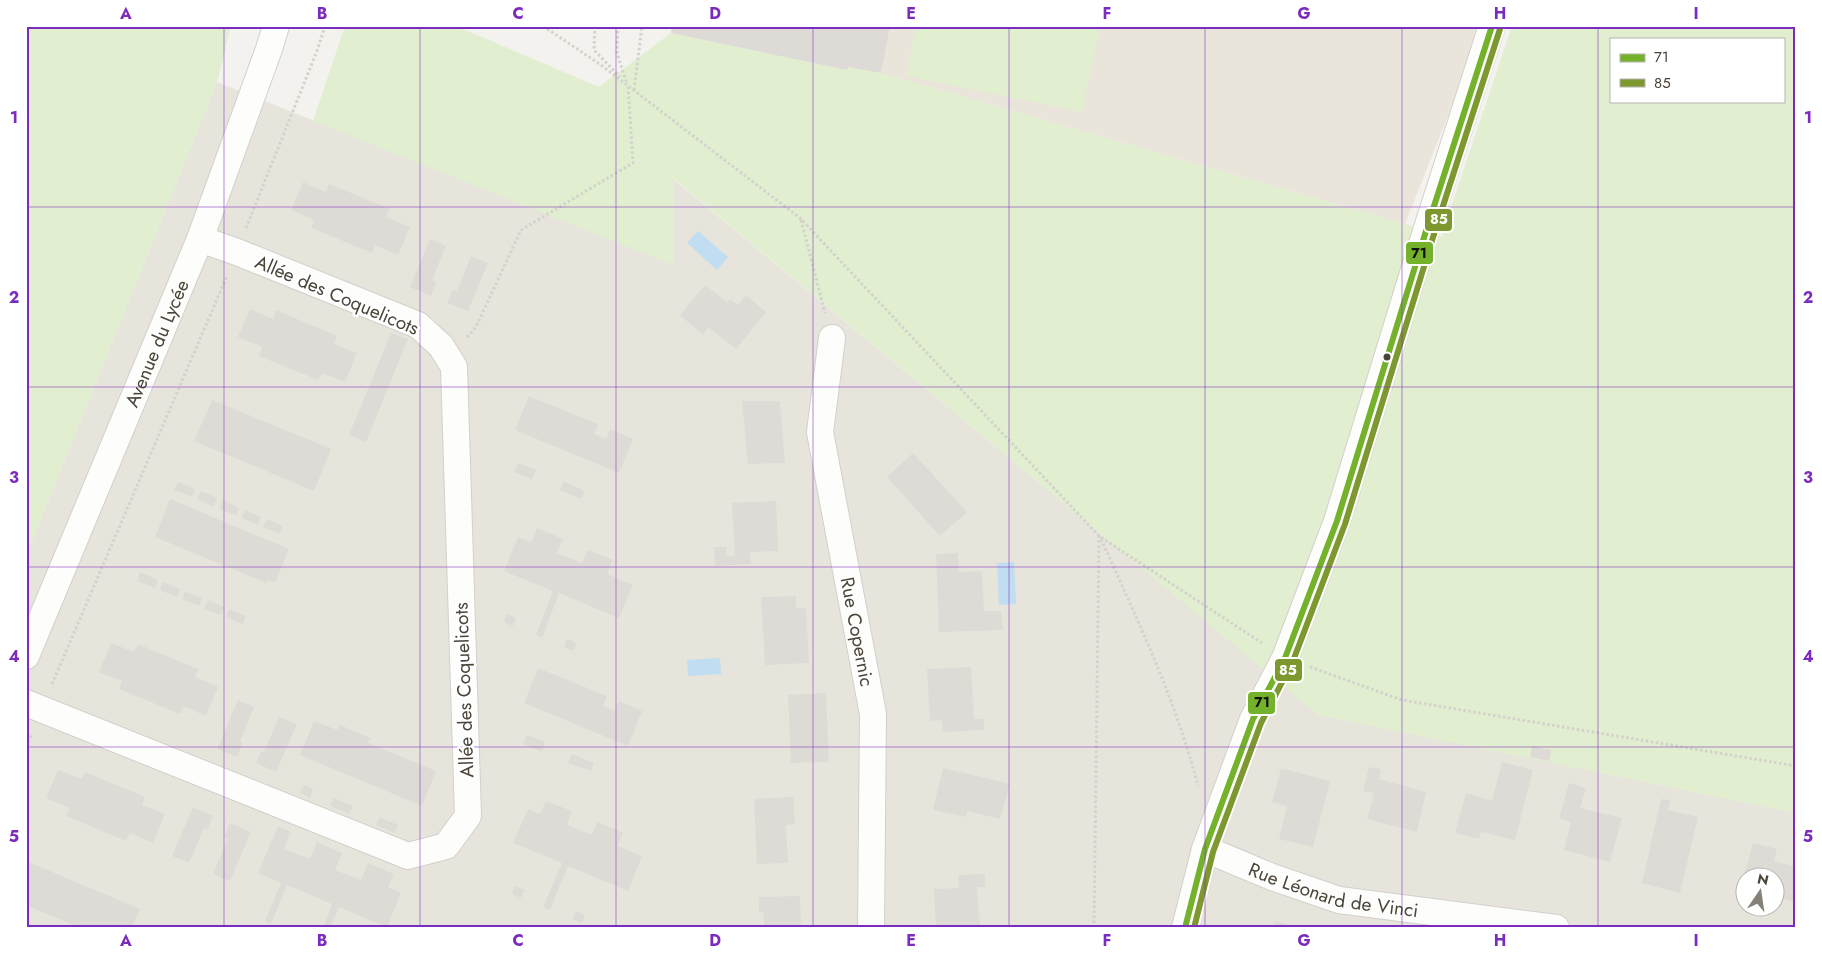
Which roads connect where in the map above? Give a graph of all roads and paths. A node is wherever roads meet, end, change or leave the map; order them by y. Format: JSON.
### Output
{"nodes":[{"id":1,"x":276,"y":26,"type":"edge"},
{"id":2,"x":325,"y":26,"type":"edge"},
{"id":3,"x":543,"y":26,"type":"edge"},
{"id":4,"x":595,"y":26,"type":"edge"},
{"id":5,"x":618,"y":26,"type":"edge"},
{"id":6,"x":642,"y":26,"type":"edge"},
{"id":7,"x":1492,"y":26,"type":"edge"},
{"id":8,"x":628,"y":86,"type":"junction"},
{"id":9,"x":634,"y":90,"type":"junction"},
{"id":10,"x":800,"y":218,"type":"junction"},
{"id":11,"x":200,"y":239,"type":"junction"},
{"id":12,"x":237,"y":252,"type":"junction"},
{"id":13,"x":832,"y":338,"type":"joint"},
{"id":14,"x":448,"y":358,"type":"junction"},
{"id":15,"x":1099,"y":536,"type":"junction"},
{"id":16,"x":26,"y":656,"type":"edge"},
{"id":17,"x":1285,"y":658,"type":"junction"},
{"id":18,"x":34,"y":706,"type":"edge"},
{"id":19,"x":26,"y":746,"type":"edge"},
{"id":20,"x":1796,"y":766,"type":"edge"},
{"id":21,"x":1218,"y":813,"type":"junction"},
{"id":22,"x":1205,"y":849,"type":"junction"},
{"id":23,"x":871,"y":928,"type":"edge"},
{"id":24,"x":1094,"y":928,"type":"edge"},
{"id":25,"x":1185,"y":928,"type":"edge"},
{"id":26,"x":1556,"y":928,"type":"edge"}],
"edges":[{"from":1,"to":11,"type":"street","name":"Avenue du Lycée"},
{"from":2,"to":12,"type":"path"},
{"from":3,"to":8,"type":"path"},
{"from":4,"to":8,"type":"path"},
{"from":5,"to":8,"type":"path"},
{"from":6,"to":9,"type":"path"},
{"from":7,"to":17,"type":"street"},
{"from":8,"to":9,"type":"path"},
{"from":8,"to":14,"type":"path"},
{"from":9,"to":10,"type":"path"},
{"from":10,"to":13,"type":"path"},
{"from":10,"to":15,"type":"path"},
{"from":11,"to":12,"type":"street","name":"Allée des Coquelicots"},
{"from":11,"to":16,"type":"street","name":"Avenue du Lycée"},
{"from":12,"to":14,"type":"street","name":"Allée des Coquelicots"},
{"from":12,"to":18,"type":"path"},
{"from":13,"to":23,"type":"street","name":"Rue Copernic"},
{"from":14,"to":18,"type":"street","name":"Allée des Coquelicots"},
{"from":15,"to":17,"type":"path"},
{"from":15,"to":21,"type":"path"},
{"from":15,"to":24,"type":"path"},
{"from":17,"to":20,"type":"path"},
{"from":17,"to":21,"type":"street"},
{"from":18,"to":19,"type":"path"},
{"from":21,"to":22,"type":"street"},
{"from":22,"to":25,"type":"street"},
{"from":22,"to":26,"type":"street","name":"Rue Léonard de Vinci"}]}
